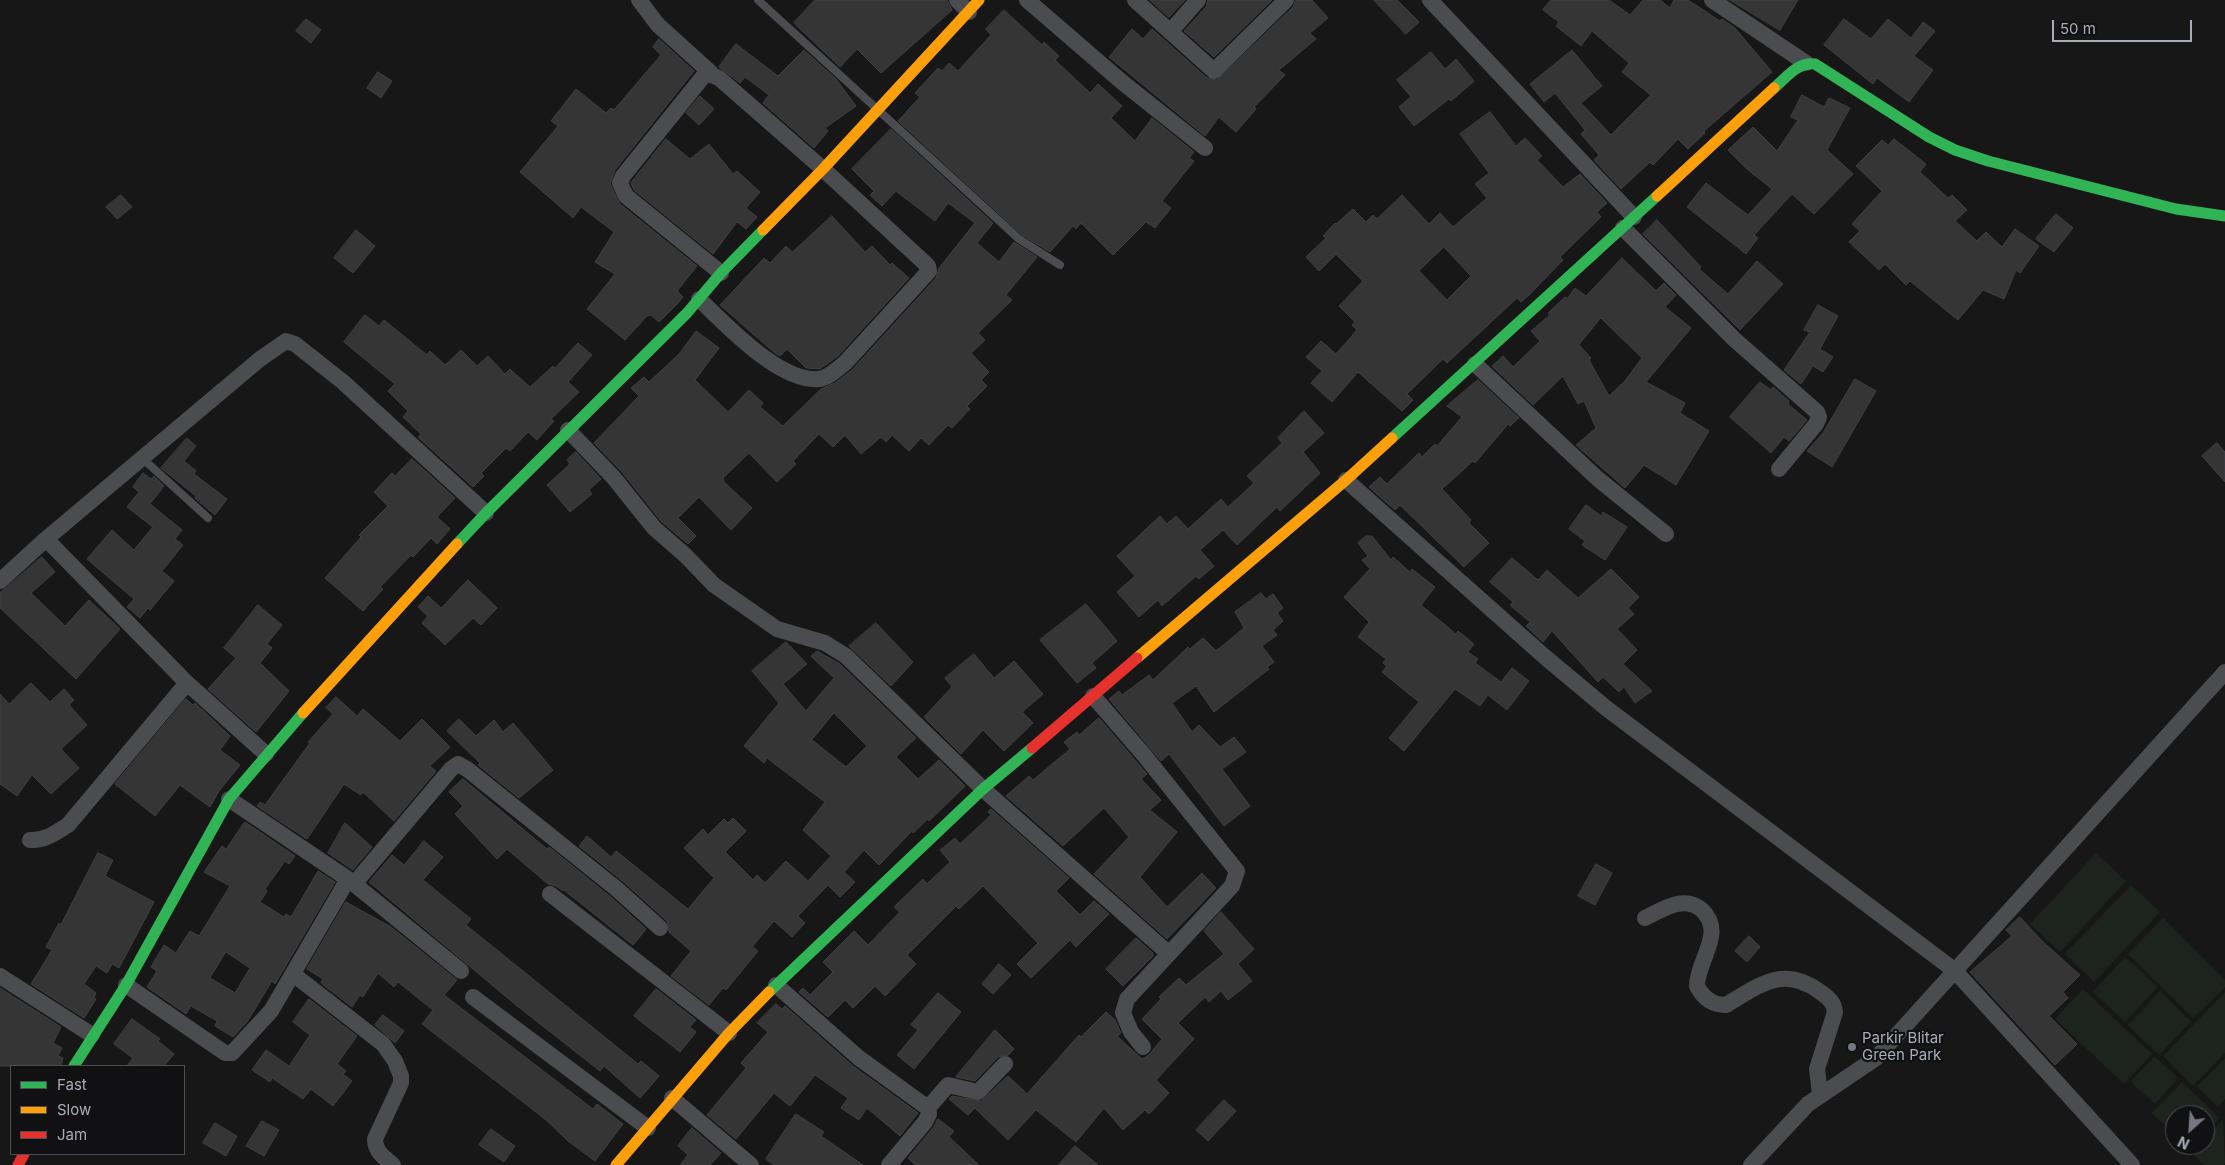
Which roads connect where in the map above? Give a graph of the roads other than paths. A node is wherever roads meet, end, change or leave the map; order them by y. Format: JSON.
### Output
{"nodes":[{"id":1,"x":639,"y":0,"type":"edge"},
{"id":2,"x":758,"y":0,"type":"edge"},
{"id":3,"x":957,"y":0,"type":"edge"},
{"id":4,"x":1027,"y":0,"type":"edge"},
{"id":5,"x":1135,"y":0,"type":"edge"},
{"id":6,"x":1198,"y":0,"type":"edge"},
{"id":7,"x":1286,"y":0,"type":"edge"},
{"id":8,"x":1712,"y":0,"type":"edge"},
{"id":9,"x":1434,"y":5,"type":"edge"},
{"id":10,"x":974,"y":6,"type":"edge"},
{"id":11,"x":1170,"y":32,"type":"junction"},
{"id":12,"x":1806,"y":63,"type":"junction"},
{"id":13,"x":711,"y":73,"type":"junction"},
{"id":14,"x":877,"y":111,"type":"junction"},
{"id":15,"x":1205,"y":148,"type":"dead end"},
{"id":16,"x":823,"y":169,"type":"junction"},
{"id":17,"x":2225,"y":216,"type":"edge"},
{"id":18,"x":1628,"y":222,"type":"junction"},
{"id":19,"x":1060,"y":265,"type":"dead end"},
{"id":20,"x":721,"y":273,"type":"junction"},
{"id":21,"x":698,"y":300,"type":"junction"},
{"id":22,"x":1475,"y":364,"type":"junction"},
{"id":23,"x":568,"y":430,"type":"junction"},
{"id":24,"x":142,"y":458,"type":"junction"},
{"id":25,"x":1779,"y":469,"type":"dead end"},
{"id":26,"x":1346,"y":480,"type":"junction"},
{"id":27,"x":486,"y":513,"type":"junction"},
{"id":28,"x":208,"y":518,"type":"dead end"},
{"id":29,"x":1666,"y":534,"type":"dead end"},
{"id":30,"x":46,"y":539,"type":"junction"},
{"id":31,"x":0,"y":581,"type":"edge"},
{"id":32,"x":2225,"y":672,"type":"edge"},
{"id":33,"x":187,"y":683,"type":"junction"},
{"id":34,"x":1093,"y":696,"type":"junction"},
{"id":35,"x":266,"y":754,"type":"junction"},
{"id":36,"x":983,"y":789,"type":"junction"},
{"id":37,"x":229,"y":799,"type":"junction"},
{"id":38,"x":30,"y":840,"type":"dead end"},
{"id":39,"x":351,"y":882,"type":"junction"},
{"id":40,"x":550,"y":894,"type":"dead end"},
{"id":41,"x":1644,"y":918,"type":"dead end"},
{"id":42,"x":660,"y":928,"type":"dead end"},
{"id":43,"x":1168,"y":952,"type":"junction"},
{"id":44,"x":1954,"y":970,"type":"junction"},
{"id":45,"x":461,"y":971,"type":"dead end"},
{"id":46,"x":293,"y":974,"type":"junction"},
{"id":47,"x":0,"y":976,"type":"edge"},
{"id":48,"x":126,"y":985,"type":"junction"},
{"id":49,"x":776,"y":985,"type":"junction"},
{"id":50,"x":473,"y":997,"type":"dead end"},
{"id":51,"x":729,"y":1032,"type":"junction"},
{"id":52,"x":92,"y":1035,"type":"junction"},
{"id":53,"x":1142,"y":1047,"type":"dead end"},
{"id":54,"x":1005,"y":1064,"type":"dead end"},
{"id":55,"x":75,"y":1065,"type":"edge"},
{"id":56,"x":1820,"y":1094,"type":"junction"},
{"id":57,"x":672,"y":1098,"type":"junction"},
{"id":58,"x":928,"y":1108,"type":"junction"},
{"id":59,"x":648,"y":1128,"type":"junction"},
{"id":60,"x":393,"y":1165,"type":"edge"},
{"id":61,"x":616,"y":1165,"type":"edge"},
{"id":62,"x":750,"y":1165,"type":"edge"},
{"id":63,"x":889,"y":1165,"type":"edge"},
{"id":64,"x":1751,"y":1165,"type":"edge"},
{"id":65,"x":2132,"y":1165,"type":"edge"}],
"edges":[{"from":1,"to":13,"type":"street"},
{"from":2,"to":14,"type":"lane"},
{"from":3,"to":10,"type":"street"},
{"from":4,"to":15,"type":"street"},
{"from":5,"to":11,"type":"street"},
{"from":6,"to":11,"type":"street"},
{"from":7,"to":11,"type":"street"},
{"from":8,"to":12,"type":"street"},
{"from":9,"to":18,"type":"street"},
{"from":10,"to":14,"type":"street"},
{"from":12,"to":17,"type":"street"},
{"from":12,"to":18,"type":"street"},
{"from":13,"to":16,"type":"street"},
{"from":13,"to":20,"type":"street"},
{"from":14,"to":16,"type":"street"},
{"from":14,"to":19,"type":"lane"},
{"from":16,"to":20,"type":"street"},
{"from":16,"to":21,"type":"street"},
{"from":18,"to":22,"type":"street"},
{"from":18,"to":25,"type":"street"},
{"from":20,"to":21,"type":"street"},
{"from":21,"to":23,"type":"street"},
{"from":22,"to":26,"type":"street"},
{"from":22,"to":29,"type":"street"},
{"from":23,"to":27,"type":"street"},
{"from":23,"to":36,"type":"street"},
{"from":24,"to":27,"type":"street"},
{"from":24,"to":28,"type":"lane"},
{"from":24,"to":30,"type":"street"},
{"from":26,"to":34,"type":"street"},
{"from":26,"to":44,"type":"street"},
{"from":27,"to":35,"type":"street"},
{"from":30,"to":31,"type":"street"},
{"from":30,"to":33,"type":"street"},
{"from":32,"to":44,"type":"street"},
{"from":33,"to":35,"type":"street"},
{"from":33,"to":38,"type":"street"},
{"from":34,"to":36,"type":"street"},
{"from":34,"to":43,"type":"street"},
{"from":35,"to":37,"type":"street"},
{"from":36,"to":43,"type":"street"},
{"from":36,"to":49,"type":"street"},
{"from":37,"to":39,"type":"street"},
{"from":37,"to":48,"type":"street"},
{"from":39,"to":42,"type":"street"},
{"from":39,"to":45,"type":"street"},
{"from":39,"to":46,"type":"street"},
{"from":40,"to":51,"type":"street"},
{"from":41,"to":56,"type":"street"},
{"from":43,"to":53,"type":"street"},
{"from":44,"to":56,"type":"street"},
{"from":44,"to":65,"type":"street"},
{"from":46,"to":48,"type":"street"},
{"from":46,"to":60,"type":"street"},
{"from":47,"to":52,"type":"street"},
{"from":48,"to":52,"type":"street"},
{"from":49,"to":51,"type":"street"},
{"from":49,"to":58,"type":"street"},
{"from":50,"to":59,"type":"street"},
{"from":51,"to":57,"type":"street"},
{"from":52,"to":55,"type":"street"},
{"from":54,"to":58,"type":"street"},
{"from":56,"to":64,"type":"street"},
{"from":57,"to":59,"type":"street"},
{"from":57,"to":62,"type":"street"},
{"from":58,"to":63,"type":"street"},
{"from":59,"to":61,"type":"street"}]}
